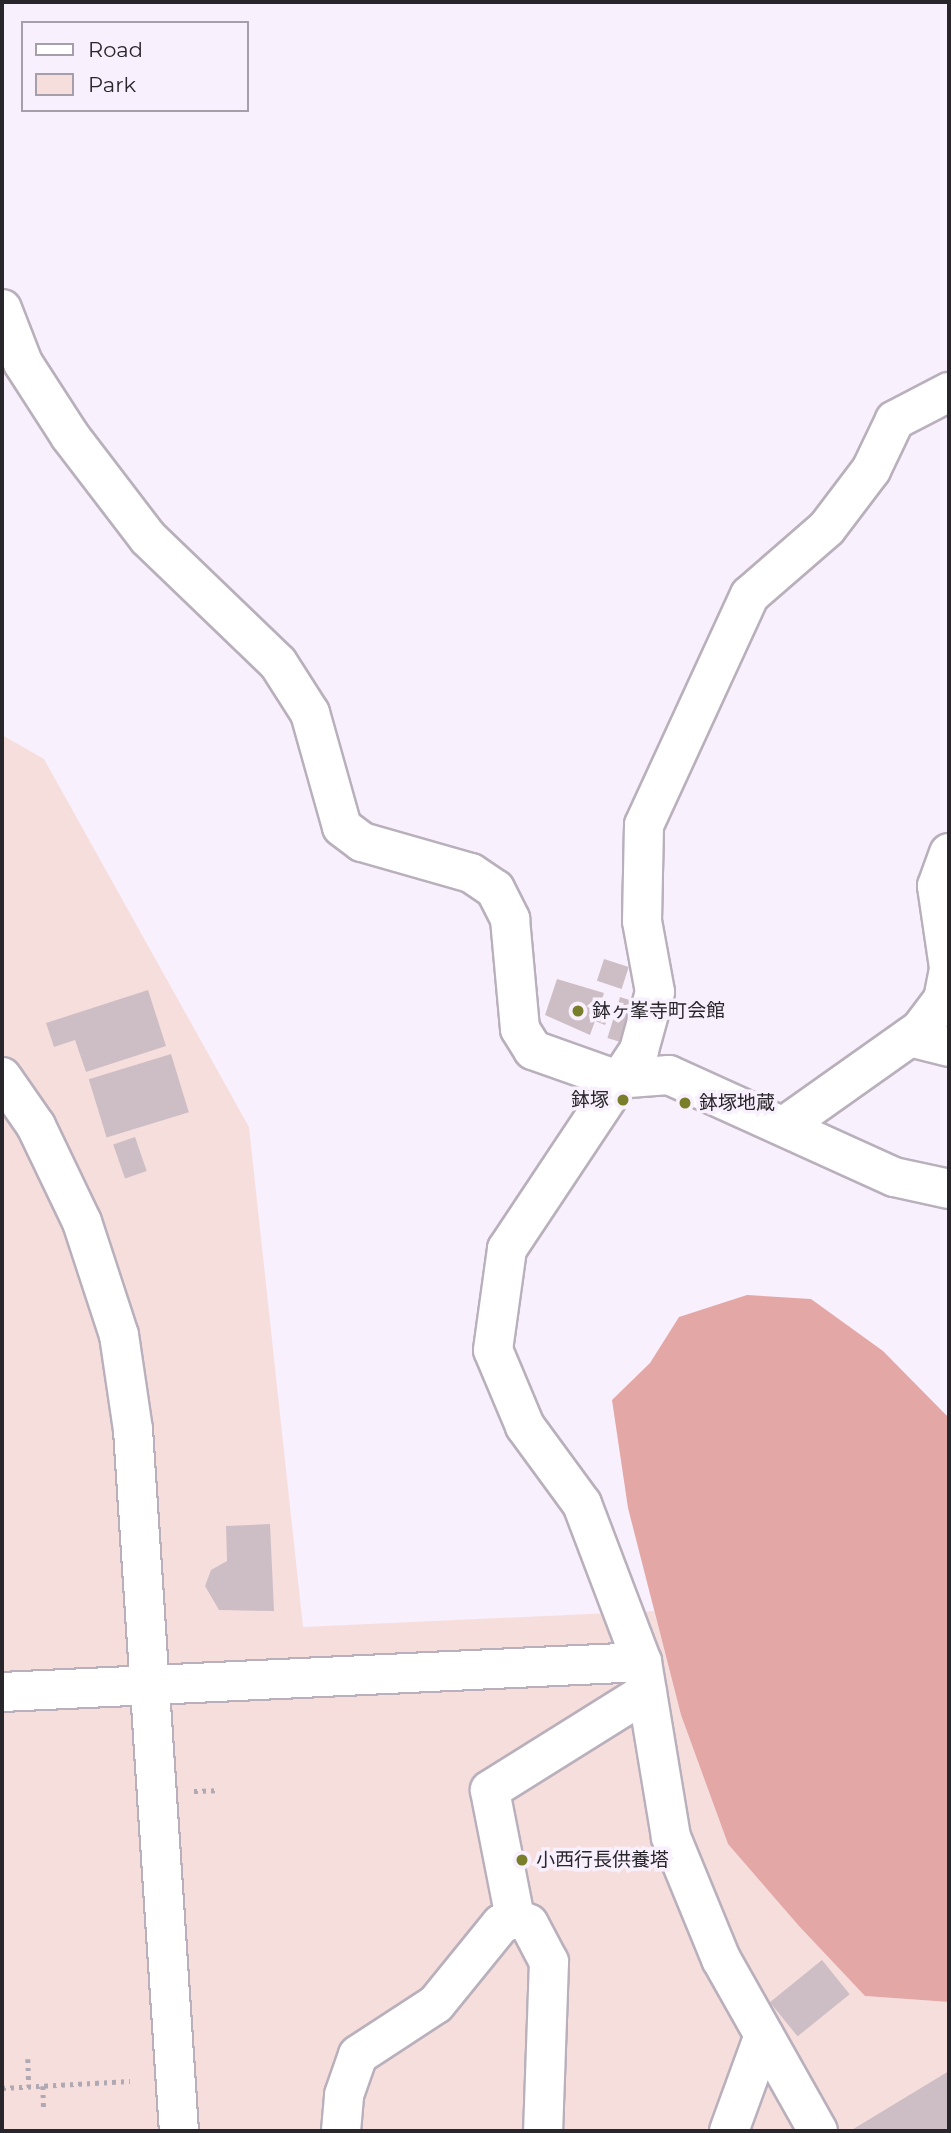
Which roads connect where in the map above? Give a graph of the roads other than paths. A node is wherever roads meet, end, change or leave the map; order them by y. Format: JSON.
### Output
{"nodes":[{"id":1,"x":2,"y":309,"type":"edge"},
{"id":2,"x":949,"y":392,"type":"edge"},
{"id":3,"x":949,"y":853,"type":"edge"},
{"id":4,"x":949,"y":968,"type":"edge"},
{"id":5,"x":910,"y":1037,"type":"junction"},
{"id":6,"x":949,"y":1048,"type":"edge"},
{"id":7,"x":2,"y":1077,"type":"edge"},
{"id":8,"x":615,"y":1079,"type":"junction"},
{"id":9,"x":787,"y":1124,"type":"junction"},
{"id":10,"x":949,"y":1189,"type":"edge"},
{"id":11,"x":645,"y":1677,"type":"junction"},
{"id":12,"x":149,"y":1685,"type":"junction"},
{"id":13,"x":2,"y":1692,"type":"edge"},
{"id":14,"x":515,"y":1918,"type":"junction"},
{"id":15,"x":764,"y":2035,"type":"junction"},
{"id":16,"x":179,"y":2131,"type":"edge"},
{"id":17,"x":341,"y":2131,"type":"edge"},
{"id":18,"x":543,"y":2131,"type":"edge"},
{"id":19,"x":729,"y":2131,"type":"edge"},
{"id":20,"x":818,"y":2131,"type":"edge"}],
"edges":[{"from":1,"to":8,"type":"street"},
{"from":2,"to":8,"type":"street"},
{"from":3,"to":4,"type":"street"},
{"from":4,"to":5,"type":"street"},
{"from":5,"to":6,"type":"street"},
{"from":5,"to":9,"type":"street"},
{"from":7,"to":12,"type":"street"},
{"from":8,"to":9,"type":"street"},
{"from":8,"to":11,"type":"street"},
{"from":9,"to":10,"type":"street"},
{"from":11,"to":12,"type":"street"},
{"from":11,"to":14,"type":"street"},
{"from":11,"to":15,"type":"street"},
{"from":12,"to":13,"type":"street"},
{"from":12,"to":16,"type":"street"},
{"from":14,"to":17,"type":"street"},
{"from":14,"to":18,"type":"street"},
{"from":15,"to":19,"type":"street"},
{"from":15,"to":20,"type":"street"}]}
